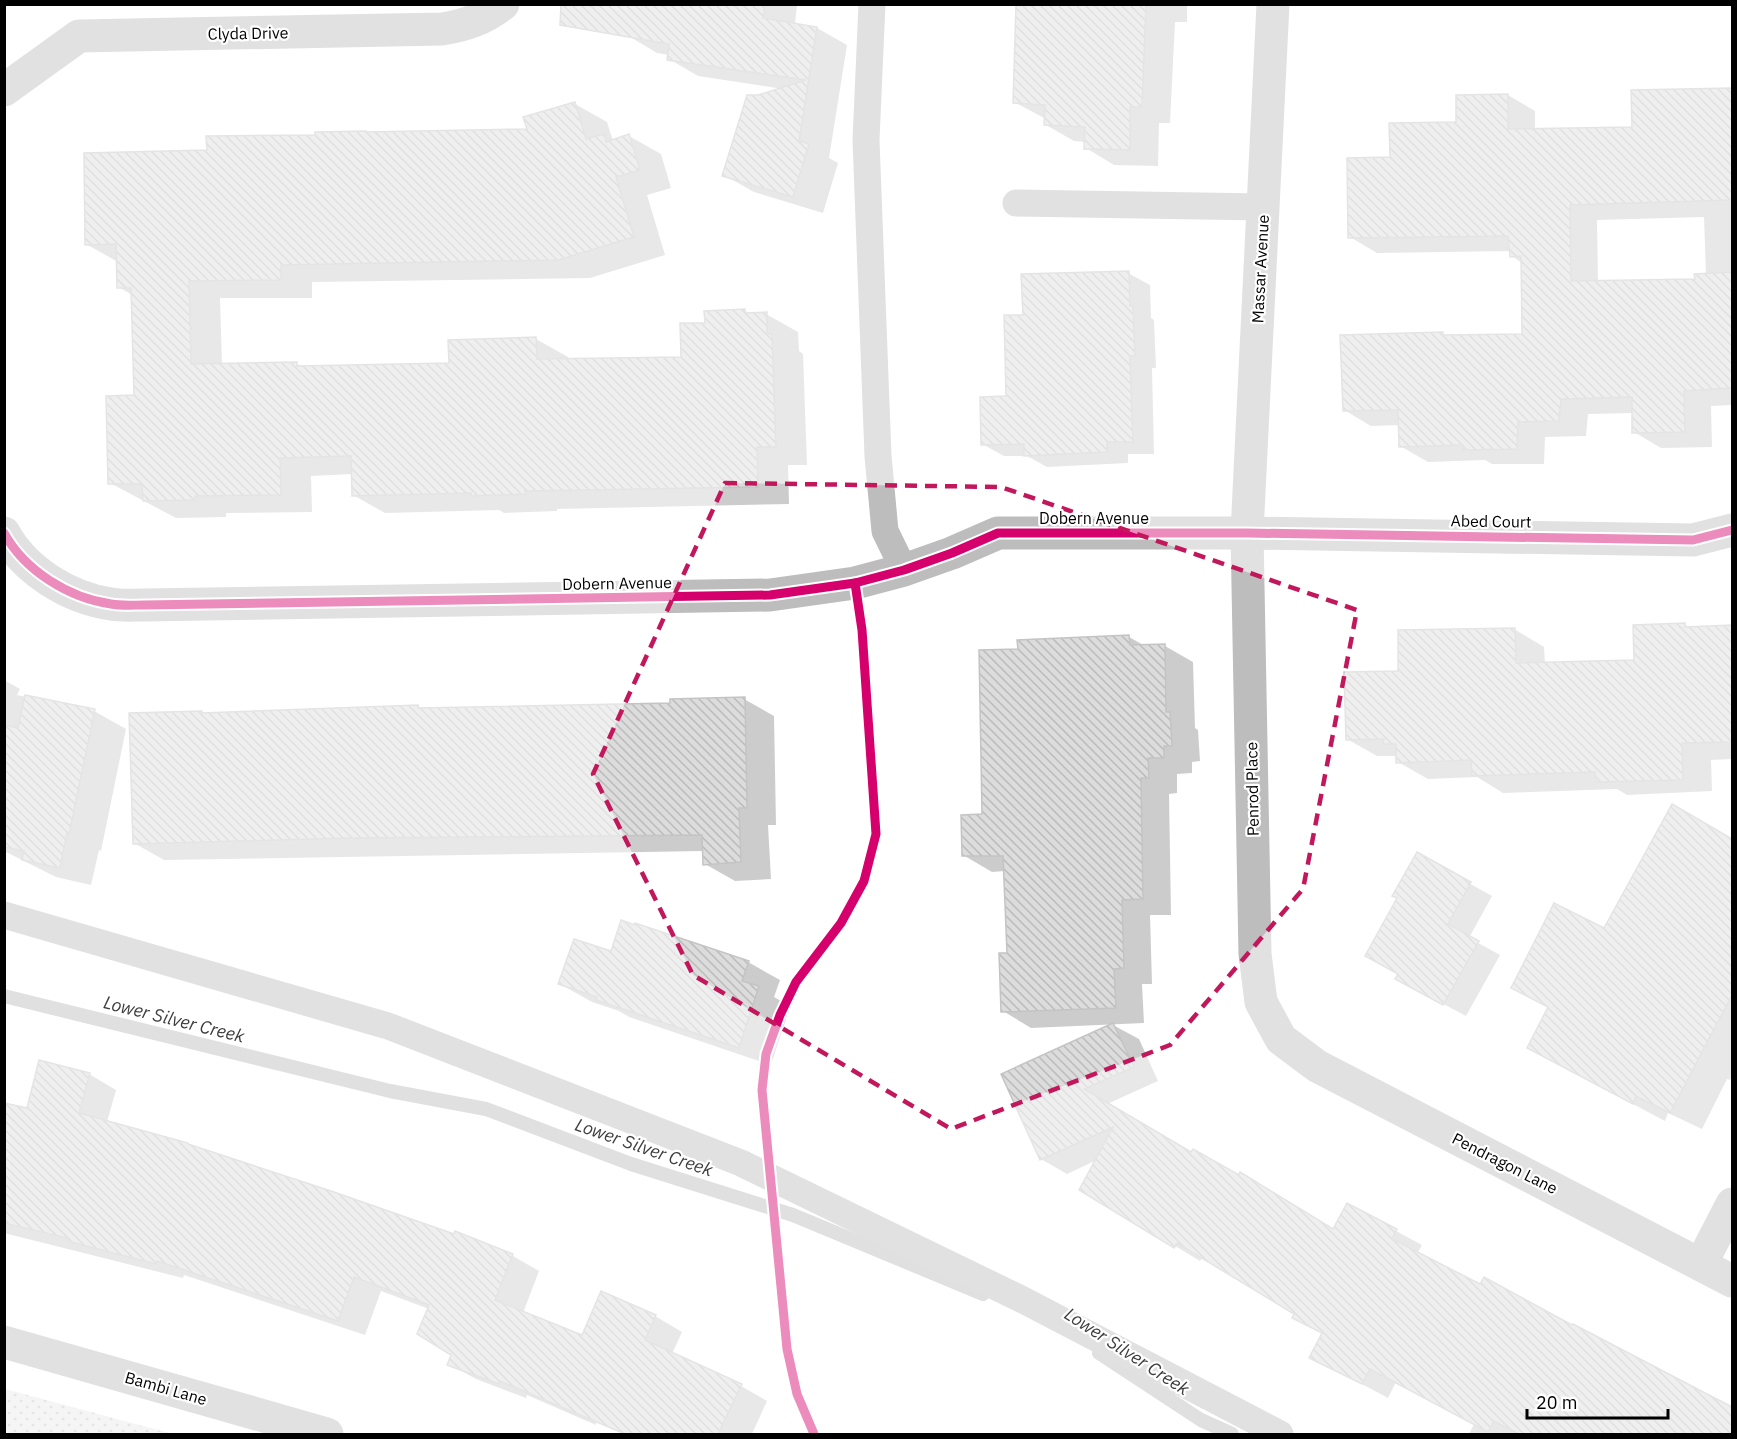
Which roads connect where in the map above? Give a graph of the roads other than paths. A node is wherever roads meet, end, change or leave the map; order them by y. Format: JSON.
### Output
{"nodes":[{"id":1,"x":503,"y":4,"type":"edge"},
{"id":2,"x":872,"y":4,"type":"edge"},
{"id":3,"x":1273,"y":4,"type":"edge"},
{"id":4,"x":4,"y":90,"type":"edge"},
{"id":5,"x":1016,"y":202,"type":"dead end"},
{"id":6,"x":1263,"y":207,"type":"junction"},
{"id":7,"x":1732,"y":530,"type":"edge"},
{"id":8,"x":4,"y":533,"type":"edge"},
{"id":9,"x":1247,"y":533,"type":"junction"},
{"id":10,"x":904,"y":570,"type":"junction"},
{"id":11,"x":4,"y":915,"type":"edge"},
{"id":12,"x":1281,"y":1039,"type":"joint"},
{"id":13,"x":1732,"y":1204,"type":"edge"},
{"id":14,"x":1701,"y":1264,"type":"junction"},
{"id":15,"x":1732,"y":1281,"type":"edge"},
{"id":16,"x":4,"y":1342,"type":"edge"},
{"id":17,"x":327,"y":1434,"type":"edge"},
{"id":18,"x":1280,"y":1434,"type":"edge"}],
"edges":[{"from":1,"to":4,"type":"street","name":"Clyda Drive"},
{"from":2,"to":10,"type":"lane"},
{"from":3,"to":6,"type":"street","name":"Massar Avenue"},
{"from":5,"to":6,"type":"lane"},
{"from":6,"to":9,"type":"street","name":"Massar Avenue"},
{"from":7,"to":9,"type":"street","name":"Abed Court"},
{"from":8,"to":10,"type":"street","name":"Dobern Avenue"},
{"from":9,"to":10,"type":"street","name":"Dobern Avenue"},
{"from":9,"to":12,"type":"street","name":"Penrod Place"},
{"from":11,"to":18,"type":"lane"},
{"from":12,"to":14,"type":"street","name":"Pendragon Lane"},
{"from":13,"to":14,"type":"street"},
{"from":14,"to":15,"type":"street","name":"Pendragon Lane"},
{"from":16,"to":17,"type":"street","name":"Bambi Lane"}]}
